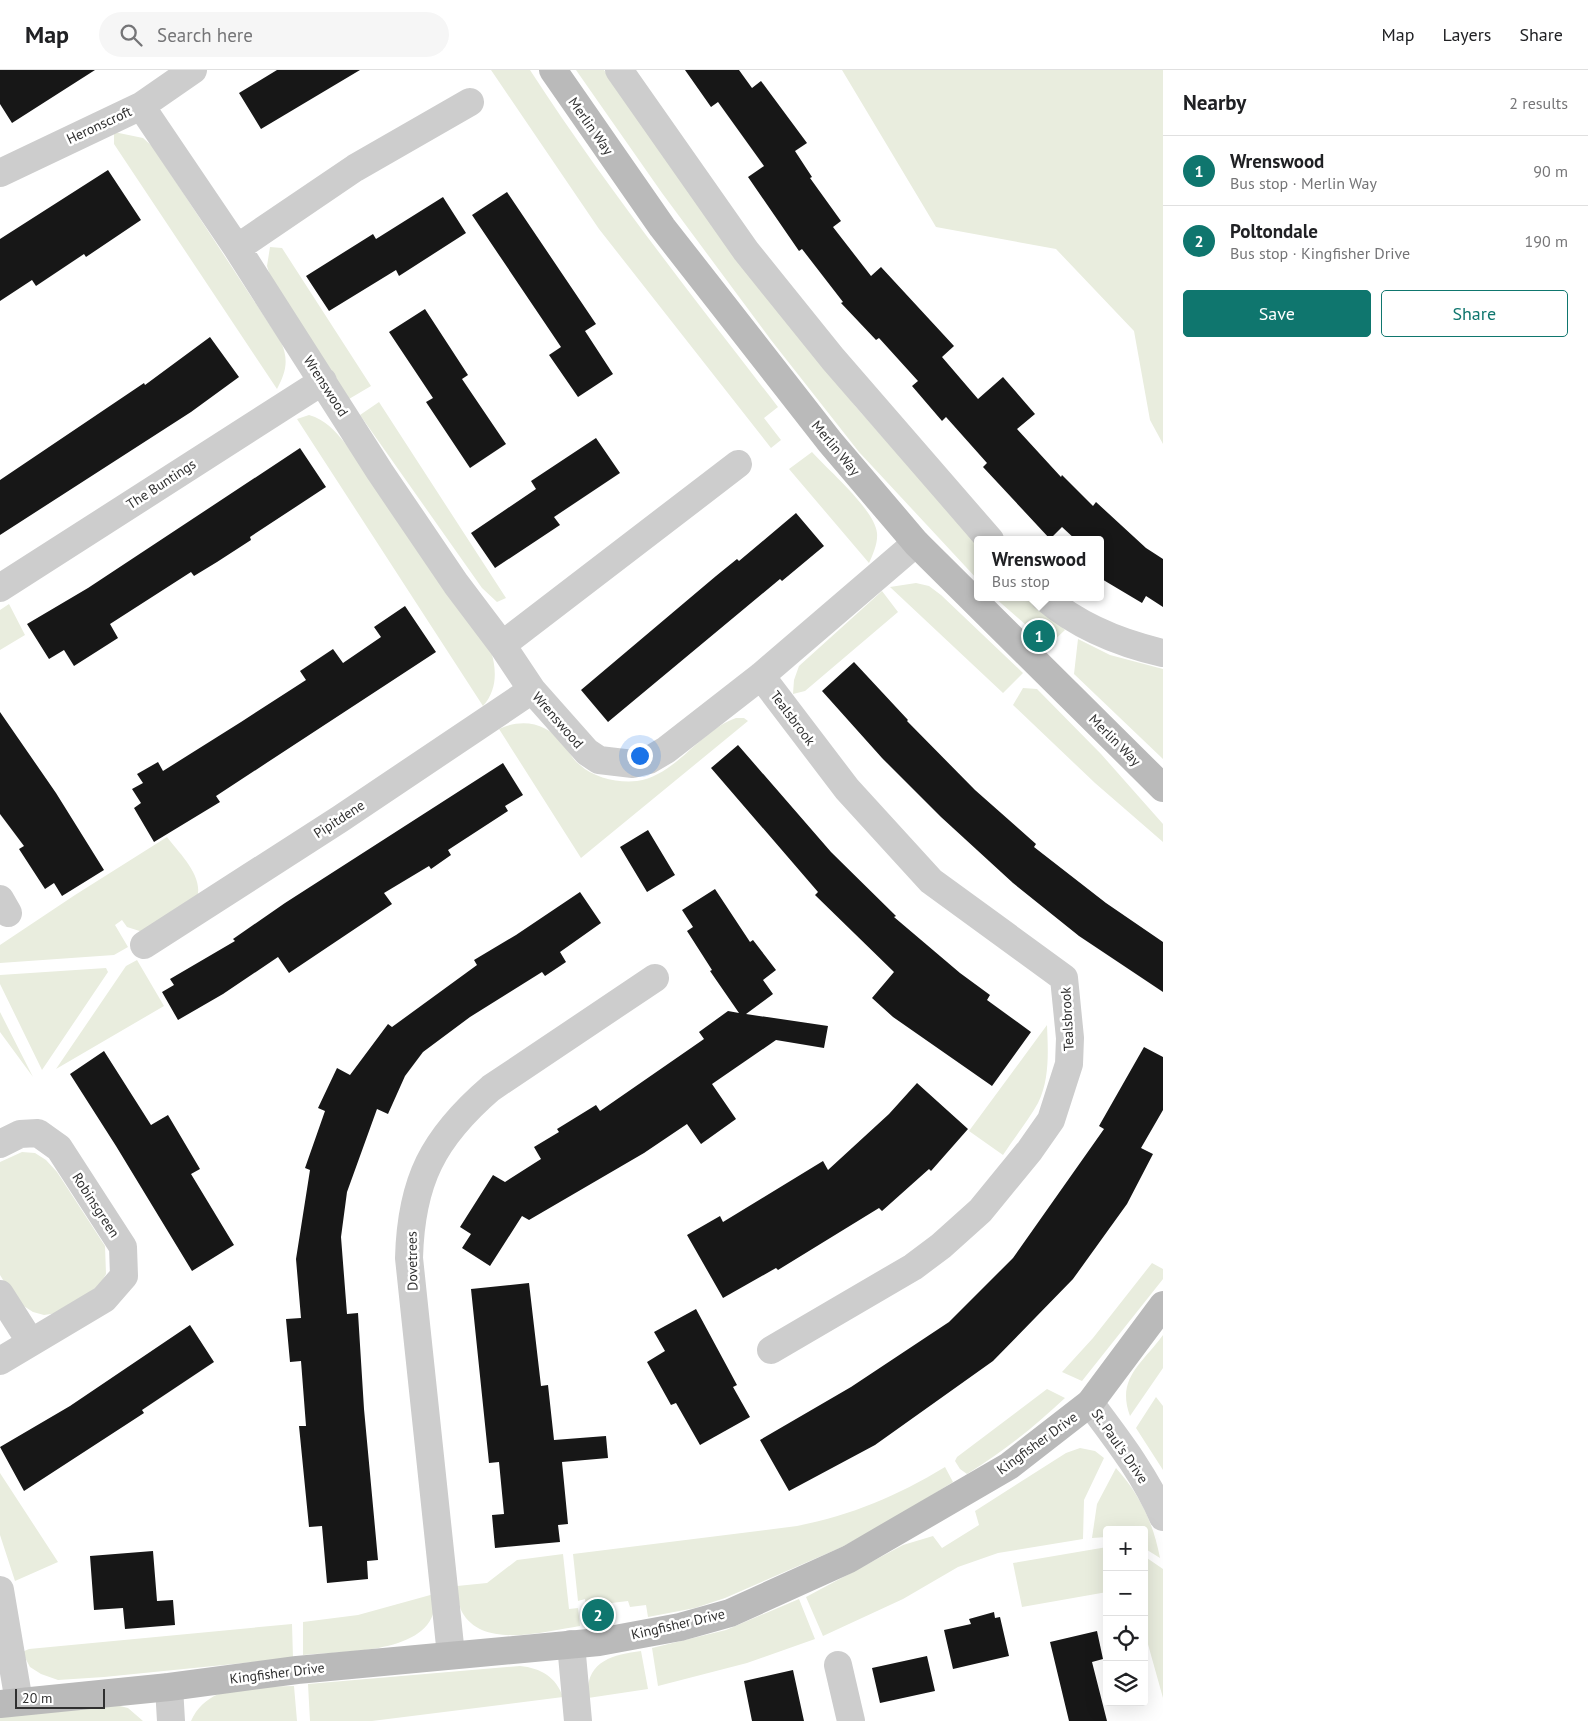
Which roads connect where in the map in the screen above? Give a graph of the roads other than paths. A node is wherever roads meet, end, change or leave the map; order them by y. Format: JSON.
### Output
{"nodes":[{"id":1,"x":193,"y":70,"type":"edge"},
{"id":2,"x":553,"y":70,"type":"edge"},
{"id":3,"x":619,"y":70,"type":"edge"},
{"id":4,"x":470,"y":102,"type":"dead end"},
{"id":5,"x":141,"y":106,"type":"junction"},
{"id":6,"x":0,"y":173,"type":"edge"},
{"id":7,"x":237,"y":248,"type":"junction"},
{"id":8,"x":323,"y":381,"type":"junction"},
{"id":9,"x":738,"y":464,"type":"dead end"},
{"id":10,"x":987,"y":536,"type":"edge"},
{"id":11,"x":916,"y":542,"type":"junction"},
{"id":12,"x":0,"y":588,"type":"edge"},
{"id":13,"x":974,"y":600,"type":"edge"},
{"id":14,"x":975,"y":601,"type":"edge"},
{"id":15,"x":1049,"y":601,"type":"edge"},
{"id":16,"x":502,"y":645,"type":"junction"},
{"id":17,"x":1163,"y":653,"type":"edge"},
{"id":18,"x":762,"y":676,"type":"junction"},
{"id":19,"x":532,"y":690,"type":"junction"},
{"id":20,"x":1163,"y":788,"type":"edge"},
{"id":21,"x":144,"y":945,"type":"dead end"},
{"id":22,"x":655,"y":978,"type":"dead end"},
{"id":23,"x":0,"y":1144,"type":"edge"},
{"id":24,"x":0,"y":1294,"type":"edge"},
{"id":25,"x":1163,"y":1305,"type":"edge"},
{"id":26,"x":30,"y":1341,"type":"junction"},
{"id":27,"x":771,"y":1350,"type":"dead end"},
{"id":28,"x":0,"y":1361,"type":"edge"},
{"id":29,"x":1090,"y":1403,"type":"junction"},
{"id":30,"x":1163,"y":1517,"type":"edge"},
{"id":31,"x":0,"y":1590,"type":"edge"},
{"id":32,"x":571,"y":1644,"type":"junction"},
{"id":33,"x":451,"y":1655,"type":"junction"},
{"id":34,"x":838,"y":1665,"type":"dead end"},
{"id":35,"x":169,"y":1687,"type":"junction"},
{"id":36,"x":10,"y":1703,"type":"edge"},
{"id":37,"x":171,"y":1721,"type":"edge"},
{"id":38,"x":578,"y":1721,"type":"edge"},
{"id":39,"x":851,"y":1721,"type":"edge"}],
"edges":[{"from":1,"to":5,"type":"street","name":"Heronscroft"},
{"from":2,"to":11,"type":"street","name":"Merlin Way"},
{"from":3,"to":10,"type":"street"},
{"from":4,"to":7,"type":"street"},
{"from":5,"to":6,"type":"street","name":"Heronscroft"},
{"from":5,"to":7,"type":"street","name":"Wrenswood"},
{"from":7,"to":8,"type":"street","name":"Wrenswood"},
{"from":8,"to":12,"type":"street","name":"The Buntings"},
{"from":8,"to":16,"type":"street","name":"Wrenswood"},
{"from":9,"to":16,"type":"street"},
{"from":11,"to":13,"type":"street","name":"Merlin Way"},
{"from":11,"to":18,"type":"street","name":"Wrenswood"},
{"from":14,"to":20,"type":"street","name":"Merlin Way"},
{"from":15,"to":17,"type":"street"},
{"from":16,"to":19,"type":"street","name":"Wrenswood"},
{"from":18,"to":19,"type":"street","name":"Wrenswood"},
{"from":18,"to":27,"type":"street","name":"Tealsbrook"},
{"from":19,"to":21,"type":"street","name":"Pipitdene"},
{"from":22,"to":33,"type":"street","name":"Dovetrees"},
{"from":23,"to":26,"type":"street","name":"Robinsgreen"},
{"from":24,"to":26,"type":"street"},
{"from":25,"to":29,"type":"street","name":"Kingfisher Drive"},
{"from":26,"to":28,"type":"street","name":"Robinsgreen"},
{"from":29,"to":30,"type":"street","name":"St. Paul's Drive"},
{"from":29,"to":32,"type":"street","name":"Kingfisher Drive"},
{"from":31,"to":36,"type":"street"},
{"from":32,"to":33,"type":"street","name":"Kingfisher Drive"},
{"from":32,"to":38,"type":"street"},
{"from":33,"to":35,"type":"street","name":"Kingfisher Drive"},
{"from":34,"to":39,"type":"street"},
{"from":35,"to":36,"type":"street","name":"Kingfisher Drive"},
{"from":35,"to":37,"type":"street"}]}
